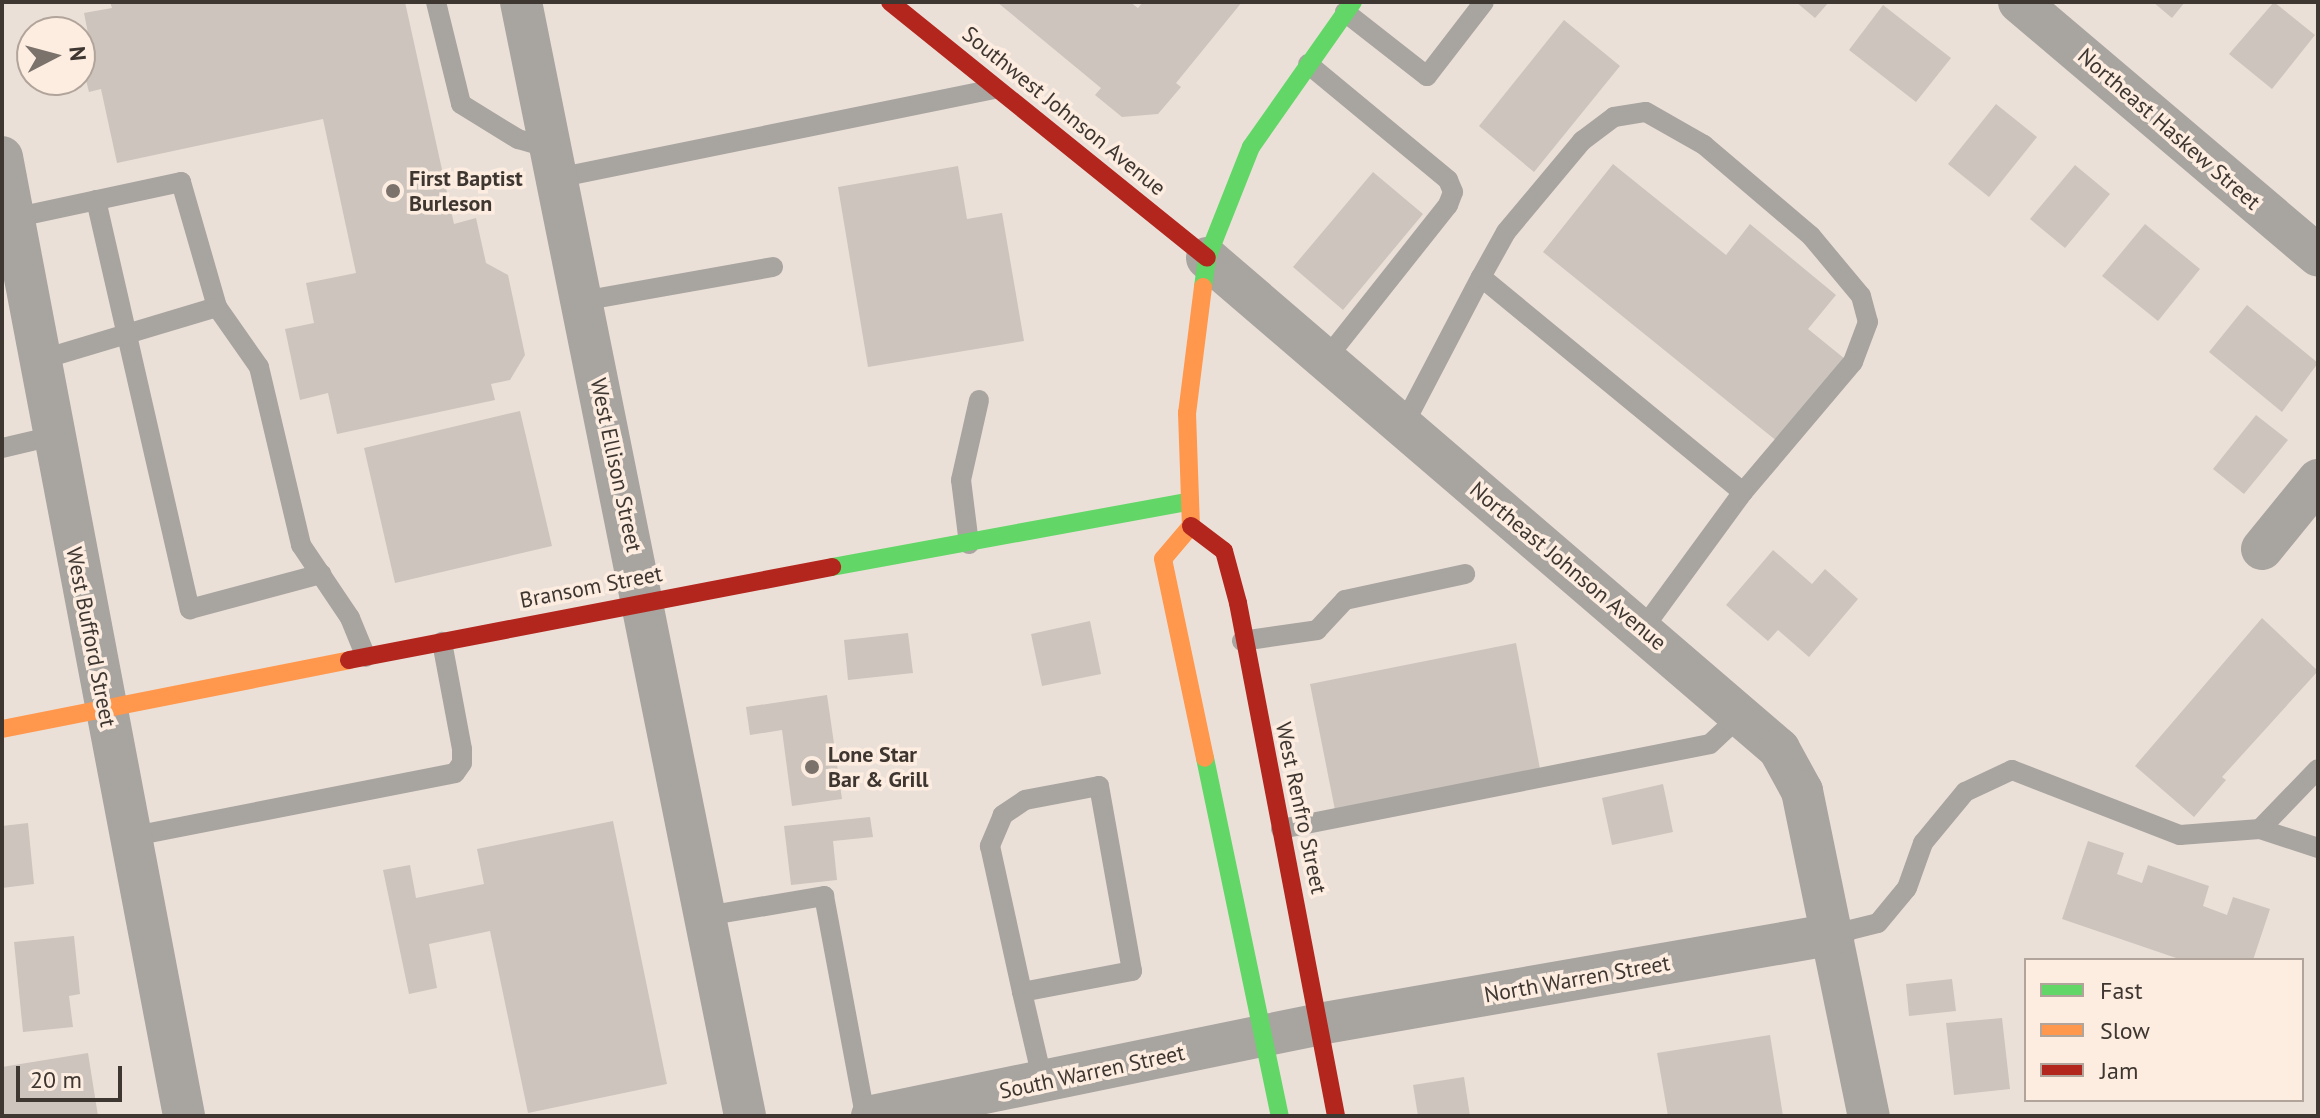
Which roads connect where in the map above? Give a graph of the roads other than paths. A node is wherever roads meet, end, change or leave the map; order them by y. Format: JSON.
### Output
{"nodes":[{"id":1,"x":436,"y":2,"type":"edge"},
{"id":2,"x":521,"y":2,"type":"edge"},
{"id":3,"x":890,"y":2,"type":"edge"},
{"id":4,"x":1484,"y":2,"type":"edge"},
{"id":5,"x":2019,"y":2,"type":"edge"},
{"id":6,"x":1349,"y":7,"type":"edge"},
{"id":7,"x":1308,"y":64,"type":"junction"},
{"id":8,"x":996,"y":88,"type":"junction"},
{"id":9,"x":2,"y":157,"type":"edge"},
{"id":10,"x":554,"y":163,"type":"junction"},
{"id":11,"x":96,"y":200,"type":"junction"},
{"id":12,"x":10,"y":228,"type":"edge"},
{"id":13,"x":2318,"y":256,"type":"edge"},
{"id":14,"x":1207,"y":258,"type":"junction"},
{"id":15,"x":773,"y":267,"type":"dead end"},
{"id":16,"x":1481,"y":277,"type":"junction"},
{"id":17,"x":582,"y":301,"type":"junction"},
{"id":18,"x":217,"y":307,"type":"junction"},
{"id":19,"x":126,"y":335,"type":"junction"},
{"id":20,"x":1326,"y":359,"type":"junction"},
{"id":21,"x":40,"y":360,"type":"junction"},
{"id":22,"x":979,"y":400,"type":"dead end"},
{"id":23,"x":1403,"y":426,"type":"junction"},
{"id":24,"x":53,"y":436,"type":"junction"},
{"id":25,"x":2,"y":448,"type":"edge"},
{"id":26,"x":2318,"y":480,"type":"edge"},
{"id":27,"x":1743,"y":492,"type":"junction"},
{"id":28,"x":1190,"y":501,"type":"junction"},
{"id":29,"x":1191,"y":526,"type":"junction"},
{"id":30,"x":969,"y":544,"type":"junction"},
{"id":31,"x":2262,"y":549,"type":"dead end"},
{"id":32,"x":321,"y":574,"type":"junction"},
{"id":33,"x":1465,"y":574,"type":"dead end"},
{"id":34,"x":644,"y":601,"type":"junction"},
{"id":35,"x":1642,"y":630,"type":"junction"},
{"id":36,"x":1242,"y":641,"type":"junction"},
{"id":37,"x":442,"y":642,"type":"junction"},
{"id":38,"x":366,"y":657,"type":"junction"},
{"id":39,"x":104,"y":709,"type":"junction"},
{"id":40,"x":1743,"y":713,"type":"junction"},
{"id":41,"x":2,"y":729,"type":"edge"},
{"id":42,"x":2318,"y":769,"type":"edge"},
{"id":43,"x":1281,"y":829,"type":"junction"},
{"id":44,"x":2260,"y":829,"type":"junction"},
{"id":45,"x":129,"y":837,"type":"junction"},
{"id":46,"x":2318,"y":848,"type":"edge"},
{"id":47,"x":706,"y":916,"type":"junction"},
{"id":48,"x":1834,"y":934,"type":"junction"},
{"id":49,"x":1022,"y":992,"type":"junction"},
{"id":50,"x":1319,"y":1024,"type":"junction"},
{"id":51,"x":1265,"y":1035,"type":"junction"},
{"id":52,"x":1043,"y":1082,"type":"junction"},
{"id":53,"x":184,"y":1116,"type":"edge"},
{"id":54,"x":745,"y":1116,"type":"edge"},
{"id":55,"x":865,"y":1116,"type":"edge"},
{"id":56,"x":872,"y":1116,"type":"edge"},
{"id":57,"x":1280,"y":1116,"type":"edge"},
{"id":58,"x":1336,"y":1116,"type":"edge"},
{"id":59,"x":1869,"y":1116,"type":"edge"}],
"edges":[{"from":1,"to":10,"type":"lane"},
{"from":2,"to":10,"type":"street","name":"West Ellison Street"},
{"from":3,"to":8,"type":"main road","name":"Southwest Johnson Avenue"},
{"from":4,"to":6,"type":"lane"},
{"from":5,"to":13,"type":"street","name":"Northeast Haskew Street"},
{"from":6,"to":7,"type":"main road"},
{"from":7,"to":14,"type":"main road"},
{"from":7,"to":20,"type":"lane"},
{"from":8,"to":10,"type":"lane"},
{"from":8,"to":14,"type":"main road","name":"Southwest Johnson Avenue"},
{"from":9,"to":12,"type":"street","name":"West Bufford Street"},
{"from":10,"to":17,"type":"street","name":"West Ellison Street"},
{"from":11,"to":12,"type":"lane"},
{"from":11,"to":18,"type":"lane"},
{"from":11,"to":19,"type":"lane"},
{"from":12,"to":21,"type":"street","name":"West Bufford Street"},
{"from":14,"to":20,"type":"street","name":"Northeast Johnson Avenue"},
{"from":14,"to":28,"type":"main road"},
{"from":15,"to":17,"type":"lane"},
{"from":16,"to":23,"type":"lane"},
{"from":16,"to":27,"type":"lane"},
{"from":16,"to":27,"type":"lane"},
{"from":17,"to":34,"type":"street","name":"West Ellison Street"},
{"from":18,"to":19,"type":"lane"},
{"from":18,"to":32,"type":"lane"},
{"from":19,"to":21,"type":"lane"},
{"from":19,"to":32,"type":"lane"},
{"from":20,"to":23,"type":"street","name":"Northeast Johnson Avenue"},
{"from":21,"to":24,"type":"street","name":"West Bufford Street"},
{"from":22,"to":30,"type":"lane"},
{"from":23,"to":35,"type":"street","name":"Northeast Johnson Avenue"},
{"from":24,"to":25,"type":"lane"},
{"from":24,"to":39,"type":"street","name":"West Bufford Street"},
{"from":26,"to":31,"type":"street"},
{"from":27,"to":35,"type":"lane"},
{"from":28,"to":29,"type":"main road"},
{"from":28,"to":30,"type":"main road","name":"Bransom Street"},
{"from":29,"to":36,"type":"main road","name":"West Renfro Street"},
{"from":29,"to":51,"type":"main road"},
{"from":30,"to":34,"type":"main road","name":"Bransom Street"},
{"from":32,"to":38,"type":"lane"},
{"from":33,"to":36,"type":"lane"},
{"from":34,"to":37,"type":"main road","name":"Bransom Street"},
{"from":34,"to":47,"type":"street","name":"West Ellison Street"},
{"from":35,"to":40,"type":"street","name":"Northeast Johnson Avenue"},
{"from":36,"to":43,"type":"main road","name":"West Renfro Street"},
{"from":37,"to":38,"type":"main road","name":"Bransom Street"},
{"from":37,"to":45,"type":"lane"},
{"from":38,"to":39,"type":"main road","name":"Bransom Street"},
{"from":39,"to":41,"type":"main road","name":"Bransom Street"},
{"from":39,"to":45,"type":"street","name":"West Bufford Street"},
{"from":40,"to":43,"type":"lane"},
{"from":40,"to":48,"type":"street","name":"Northeast Johnson Avenue"},
{"from":42,"to":44,"type":"lane"},
{"from":43,"to":50,"type":"main road","name":"West Renfro Street"},
{"from":44,"to":46,"type":"lane"},
{"from":44,"to":48,"type":"lane"},
{"from":45,"to":53,"type":"street","name":"West Bufford Street"},
{"from":47,"to":54,"type":"street","name":"West Ellison Street"},
{"from":47,"to":55,"type":"lane"},
{"from":48,"to":50,"type":"street","name":"North Warren Street"},
{"from":48,"to":59,"type":"street","name":"Northeast Johnson Avenue"},
{"from":49,"to":49,"type":"lane"},
{"from":49,"to":52,"type":"lane"},
{"from":50,"to":51,"type":"street","name":"North Warren Street"},
{"from":50,"to":58,"type":"main road","name":"West Renfro Street"},
{"from":51,"to":52,"type":"street","name":"South Warren Street"},
{"from":51,"to":57,"type":"main road"},
{"from":52,"to":56,"type":"street","name":"South Warren Street"}]}
